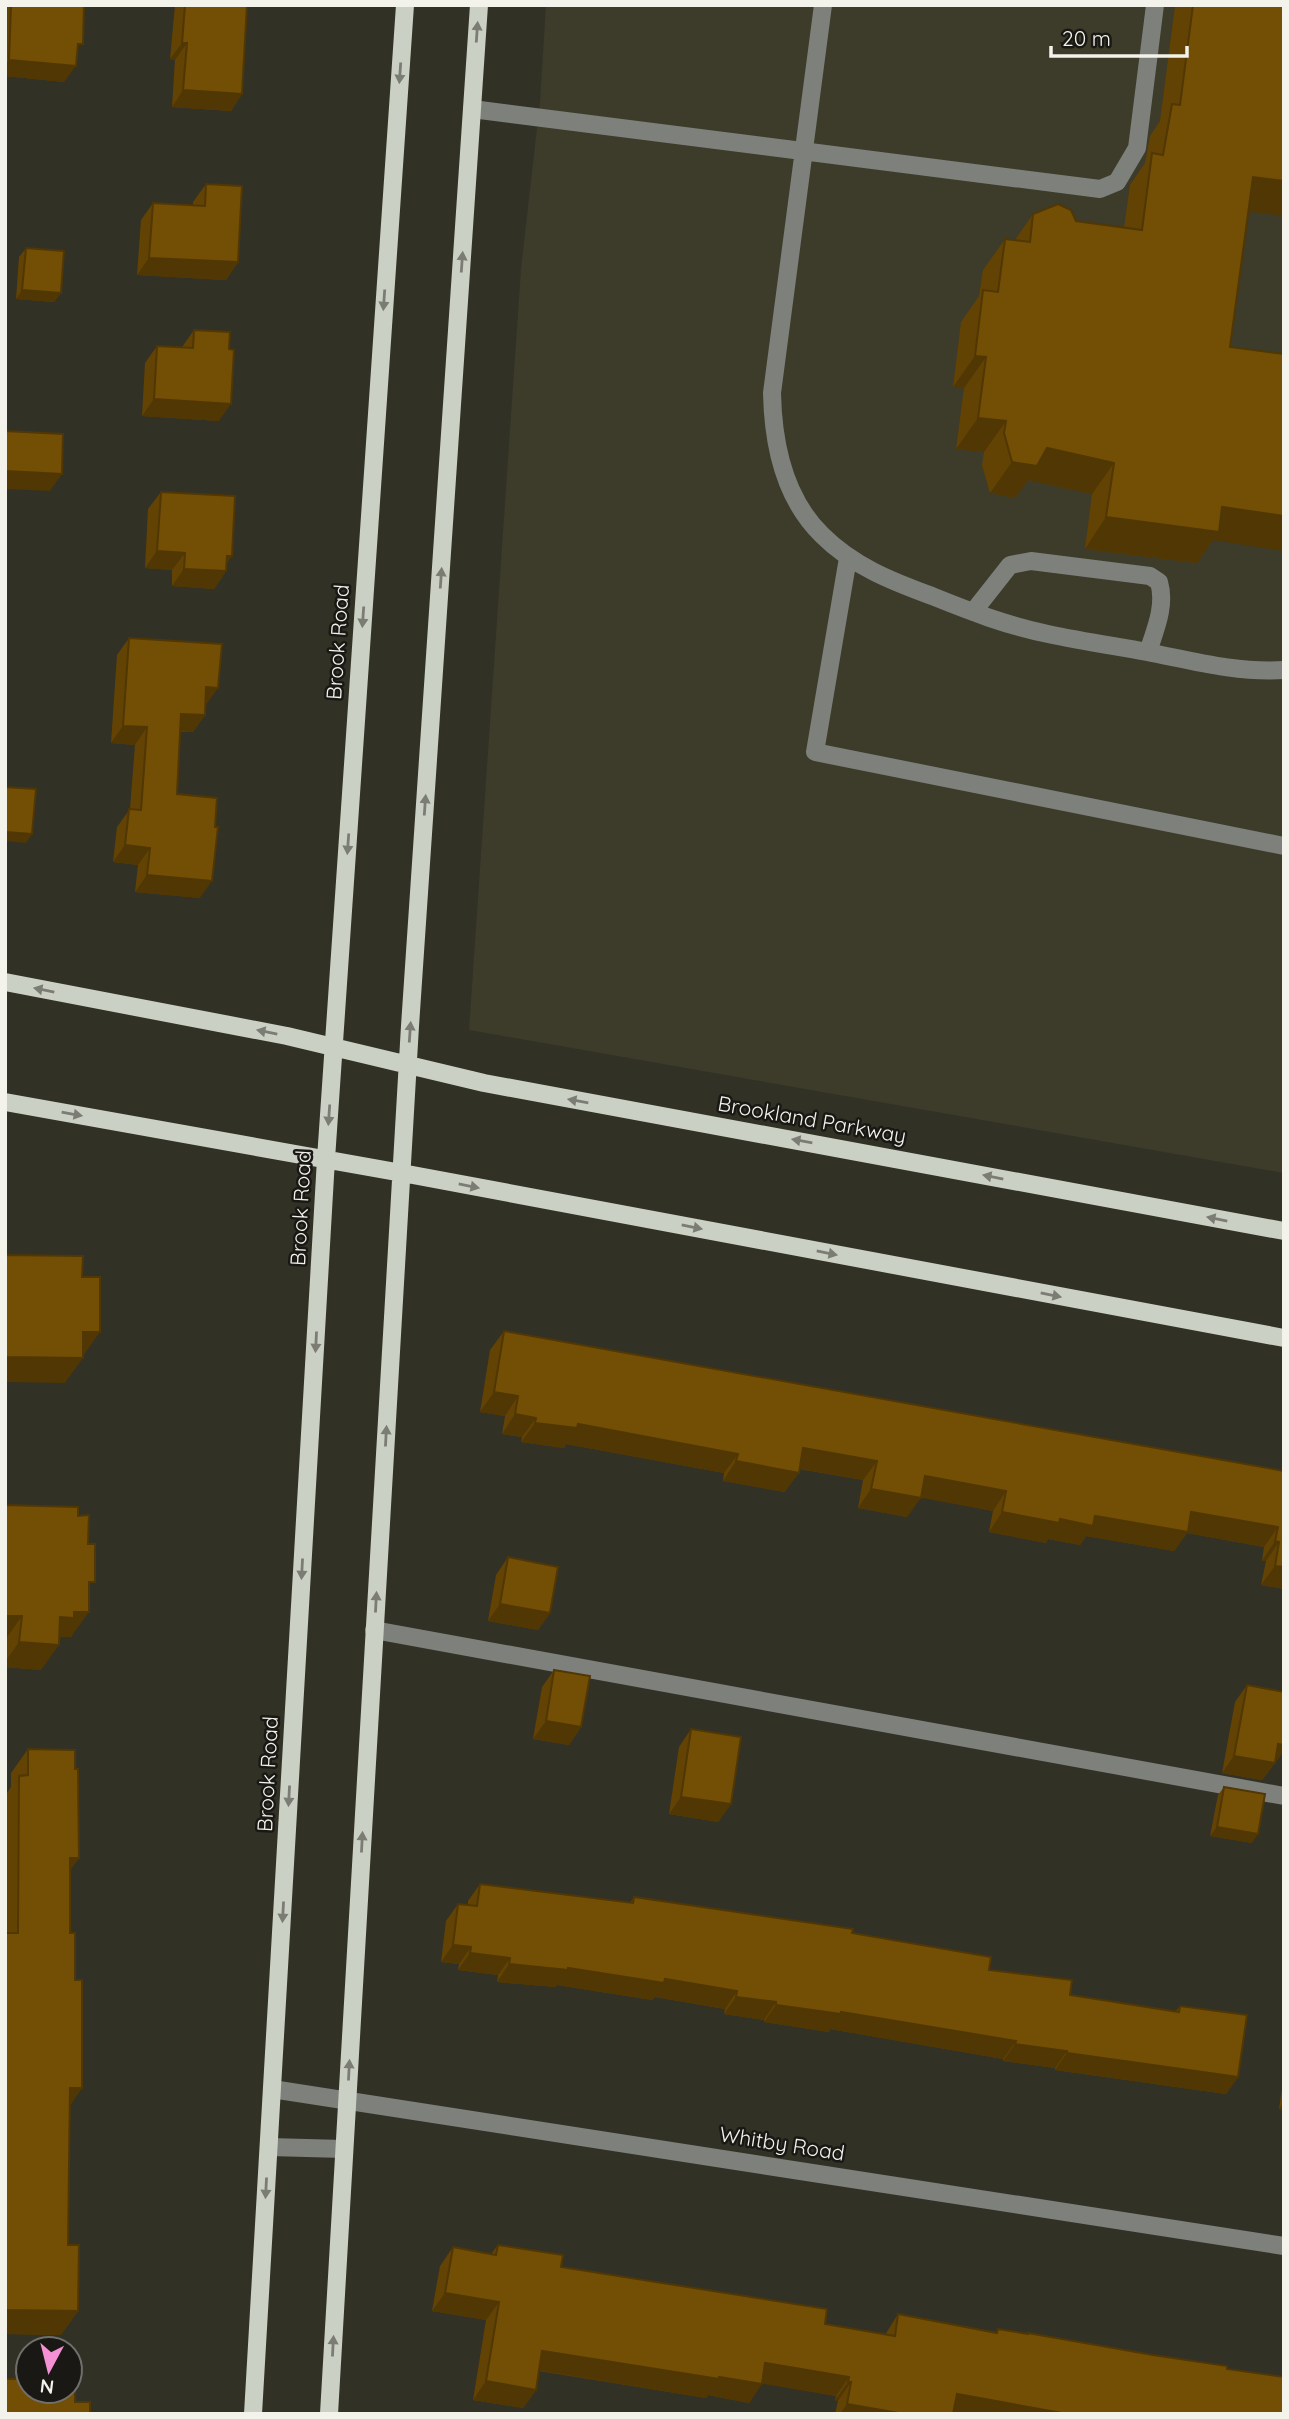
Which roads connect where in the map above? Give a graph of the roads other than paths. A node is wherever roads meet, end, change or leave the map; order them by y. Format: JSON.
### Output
{"nodes":[{"id":1,"x":405,"y":5,"type":"edge"},
{"id":2,"x":479,"y":5,"type":"edge"},
{"id":3,"x":823,"y":5,"type":"edge"},
{"id":4,"x":1155,"y":5,"type":"edge"},
{"id":5,"x":472,"y":109,"type":"junction"},
{"id":6,"x":806,"y":150,"type":"junction"},
{"id":7,"x":848,"y":558,"type":"junction"},
{"id":8,"x":973,"y":612,"type":"junction"},
{"id":9,"x":1148,"y":652,"type":"junction"},
{"id":10,"x":1284,"y":670,"type":"edge"},
{"id":11,"x":1284,"y":846,"type":"edge"},
{"id":12,"x":5,"y":982,"type":"edge"},
{"id":13,"x":334,"y":1047,"type":"junction"},
{"id":14,"x":408,"y":1065,"type":"junction"},
{"id":15,"x":5,"y":1102,"type":"edge"},
{"id":16,"x":326,"y":1159,"type":"junction"},
{"id":17,"x":402,"y":1173,"type":"junction"},
{"id":18,"x":1284,"y":1231,"type":"edge"},
{"id":19,"x":1284,"y":1338,"type":"edge"},
{"id":20,"x":374,"y":1630,"type":"junction"},
{"id":21,"x":1284,"y":1796,"type":"edge"},
{"id":22,"x":272,"y":2089,"type":"junction"},
{"id":23,"x":347,"y":2100,"type":"junction"},
{"id":24,"x":269,"y":2147,"type":"junction"},
{"id":25,"x":344,"y":2149,"type":"junction"},
{"id":26,"x":1284,"y":2246,"type":"edge"},
{"id":27,"x":253,"y":2414,"type":"edge"},
{"id":28,"x":329,"y":2414,"type":"edge"}],
"edges":[{"from":1,"to":13,"type":"main road","name":"Brook Road","one_way":true},
{"from":5,"to":2,"type":"main road","one_way":true},
{"from":3,"to":6,"type":"street"},
{"from":4,"to":6,"type":"street"},
{"from":5,"to":6,"type":"street"},
{"from":14,"to":5,"type":"main road","one_way":true},
{"from":6,"to":7,"type":"street"},
{"from":7,"to":8,"type":"street"},
{"from":7,"to":11,"type":"street"},
{"from":8,"to":9,"type":"street"},
{"from":8,"to":9,"type":"street"},
{"from":9,"to":10,"type":"street"},
{"from":13,"to":12,"type":"main road","name":"Brookland Parkway","one_way":true},
{"from":13,"to":14,"type":"main road","name":"Brookland Parkway"},
{"from":13,"to":16,"type":"main road","name":"Brook Road","one_way":true},
{"from":14,"to":17,"type":"main road"},
{"from":18,"to":14,"type":"main road","name":"Brookland Parkway","one_way":true},
{"from":15,"to":16,"type":"main road","one_way":true},
{"from":16,"to":17,"type":"main road"},
{"from":16,"to":22,"type":"main road","name":"Brook Road","one_way":true},
{"from":17,"to":19,"type":"main road","one_way":true},
{"from":20,"to":17,"type":"main road","one_way":true},
{"from":20,"to":21,"type":"street"},
{"from":23,"to":20,"type":"main road","one_way":true},
{"from":22,"to":23,"type":"street","name":"Whitby Road"},
{"from":22,"to":24,"type":"main road","name":"Brook Road"},
{"from":23,"to":25,"type":"main road"},
{"from":23,"to":26,"type":"street","name":"Whitby Road"},
{"from":24,"to":25,"type":"street"},
{"from":24,"to":27,"type":"main road","name":"Brook Road","one_way":true},
{"from":28,"to":25,"type":"main road","one_way":true}]}
